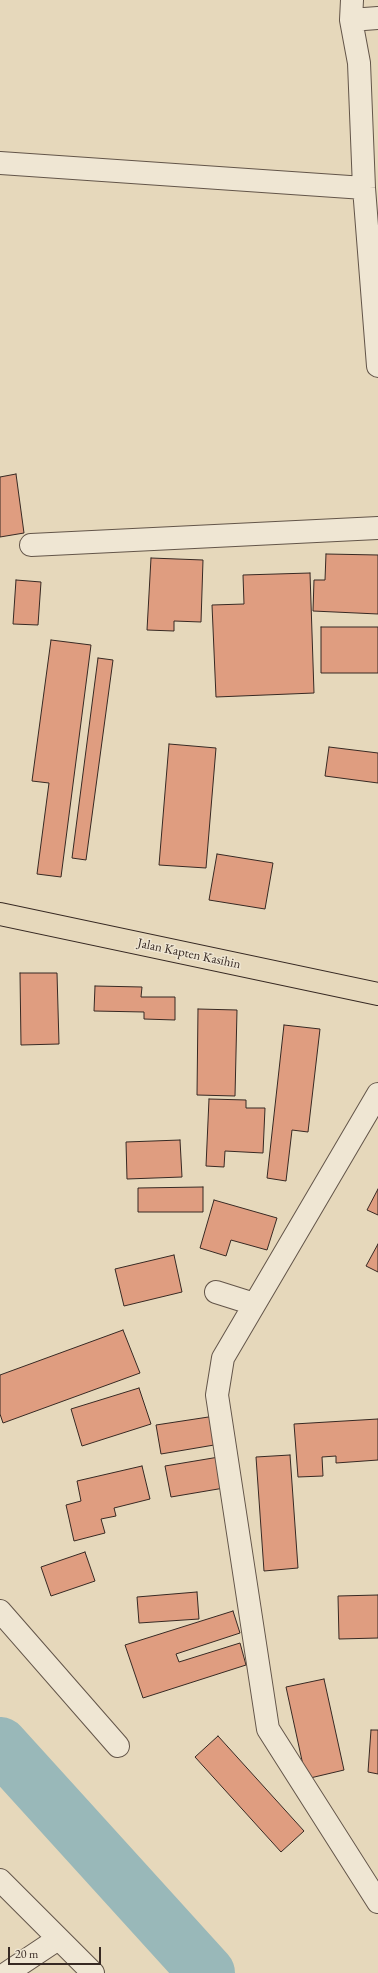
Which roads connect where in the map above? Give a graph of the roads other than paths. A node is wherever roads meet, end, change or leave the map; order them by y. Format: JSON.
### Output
{"nodes":[{"id":1,"x":352,"y":10,"type":"edge"},
{"id":2,"x":378,"y":18,"type":"edge"},
{"id":3,"x":0,"y":163,"type":"edge"},
{"id":4,"x":364,"y":188,"type":"junction"},
{"id":5,"x":378,"y":366,"type":"edge"},
{"id":6,"x":378,"y":528,"type":"edge"},
{"id":7,"x":31,"y":545,"type":"dead end"},
{"id":8,"x":0,"y":914,"type":"edge"},
{"id":9,"x":378,"y":994,"type":"edge"},
{"id":10,"x":378,"y":1094,"type":"edge"},
{"id":11,"x":216,"y":1292,"type":"dead end"},
{"id":12,"x":254,"y":1304,"type":"junction"},
{"id":13,"x":0,"y":1611,"type":"edge"},
{"id":14,"x":118,"y":1746,"type":"dead end"},
{"id":15,"x":0,"y":1880,"type":"edge"},
{"id":16,"x":378,"y":1902,"type":"edge"},
{"id":17,"x":58,"y":1939,"type":"junction"},
{"id":18,"x":8,"y":1973,"type":"edge"},
{"id":19,"x":93,"y":1973,"type":"edge"}],
"edges":[{"from":1,"to":2,"type":"street"},
{"from":1,"to":4,"type":"street"},
{"from":3,"to":4,"type":"street"},
{"from":4,"to":5,"type":"street"},
{"from":6,"to":7,"type":"street"},
{"from":8,"to":9,"type":"main road","name":"Jalan Kapten Kasihin"},
{"from":10,"to":12,"type":"street"},
{"from":11,"to":12,"type":"street"},
{"from":12,"to":16,"type":"street"},
{"from":13,"to":14,"type":"street"},
{"from":15,"to":17,"type":"street"},
{"from":17,"to":18,"type":"street"},
{"from":17,"to":19,"type":"street"}]}
